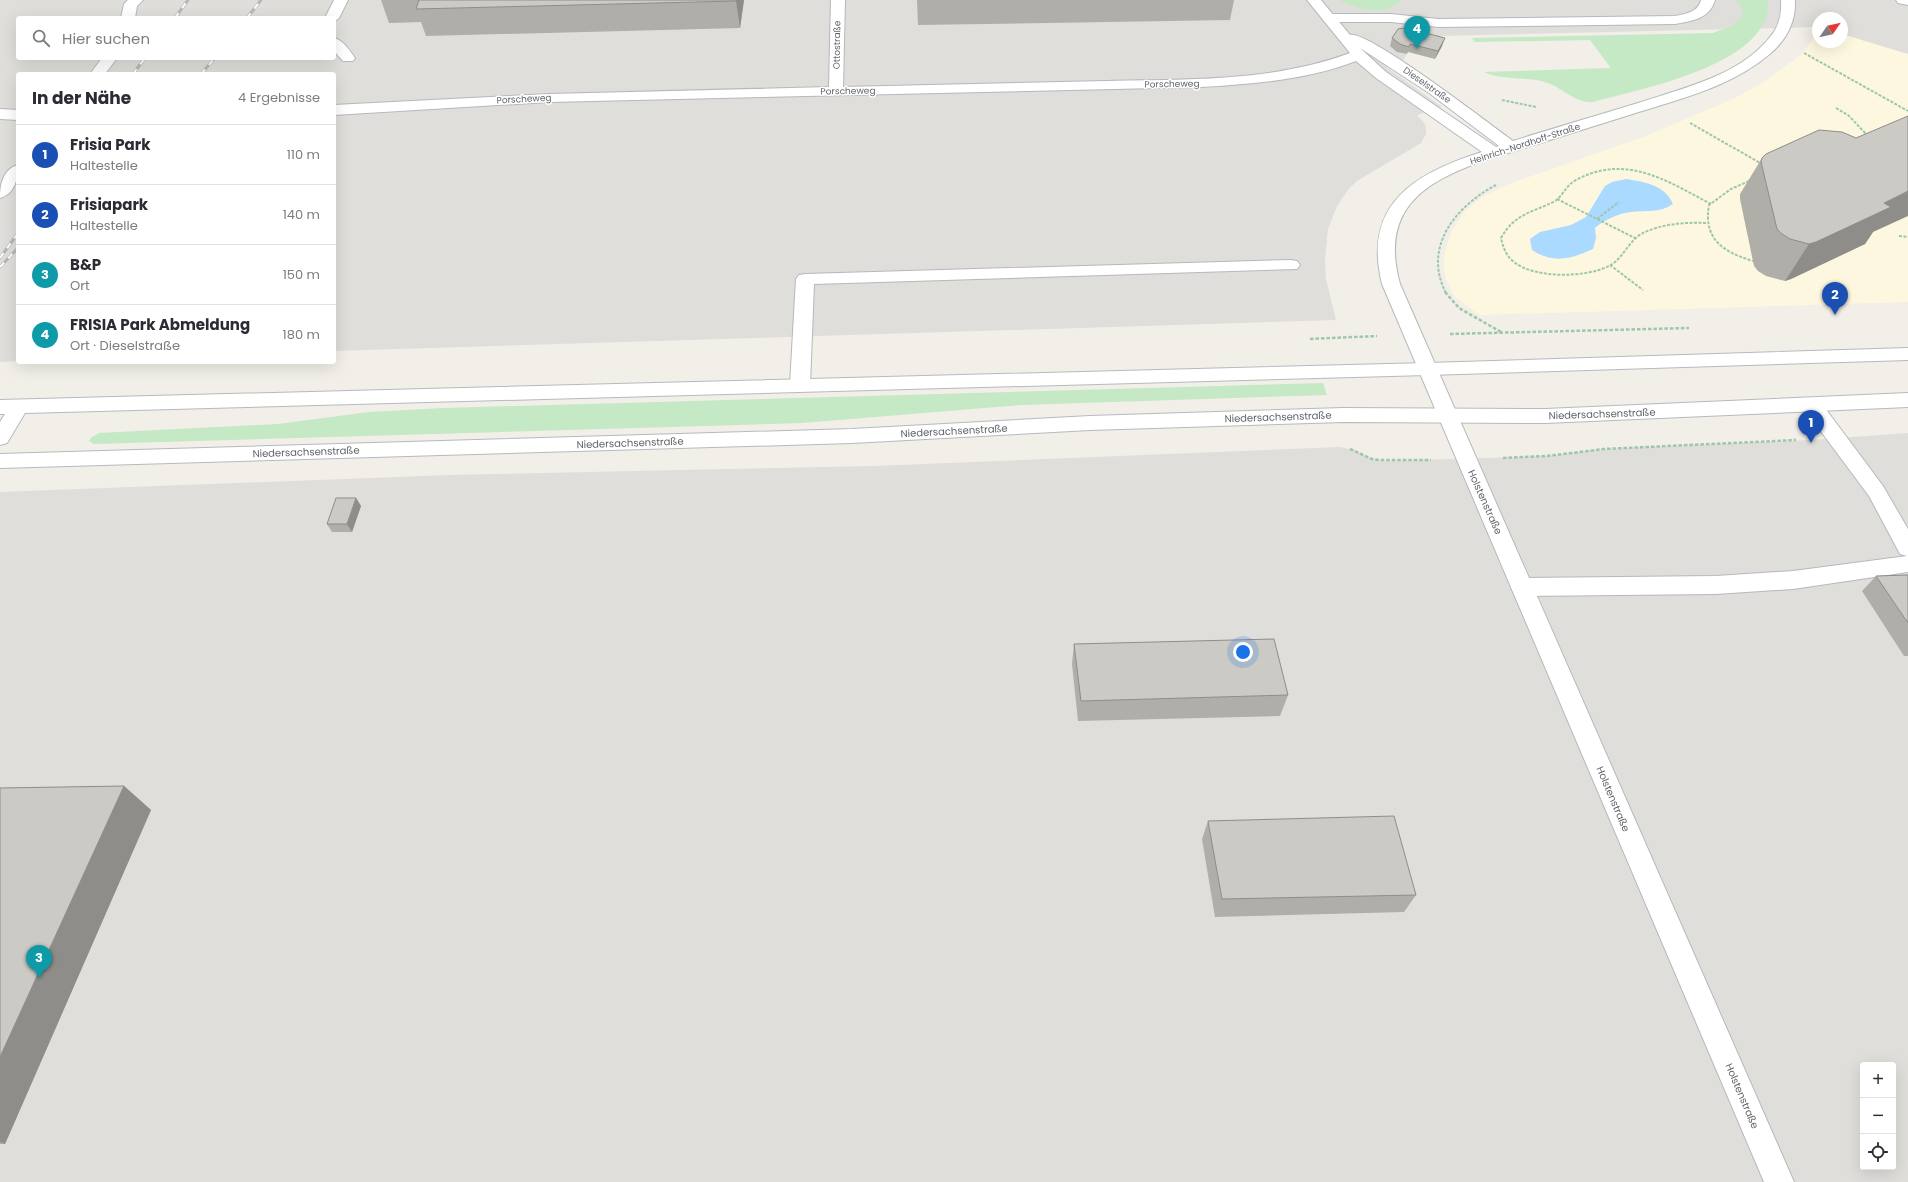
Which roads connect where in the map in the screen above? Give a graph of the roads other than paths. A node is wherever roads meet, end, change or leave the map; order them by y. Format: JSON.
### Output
{"nodes":[{"id":1,"x":136,"y":0,"type":"edge"},
{"id":2,"x":341,"y":0,"type":"edge"},
{"id":3,"x":838,"y":0,"type":"edge"},
{"id":4,"x":1314,"y":0,"type":"edge"},
{"id":5,"x":1708,"y":0,"type":"edge"},
{"id":6,"x":1788,"y":0,"type":"edge"},
{"id":7,"x":1903,"y":0,"type":"edge"},
{"id":8,"x":1908,"y":1,"type":"edge"},
{"id":9,"x":128,"y":16,"type":"edge"},
{"id":10,"x":333,"y":16,"type":"edge"},
{"id":11,"x":1329,"y":18,"type":"junction"},
{"id":12,"x":1340,"y":30,"type":"junction"},
{"id":13,"x":336,"y":44,"type":"edge"},
{"id":14,"x":1358,"y":55,"type":"junction"},
{"id":15,"x":348,"y":58,"type":"dead end"},
{"id":16,"x":108,"y":60,"type":"edge"},
{"id":17,"x":99,"y":72,"type":"edge"},
{"id":18,"x":836,"y":91,"type":"junction"},
{"id":19,"x":336,"y":110,"type":"edge"},
{"id":20,"x":0,"y":114,"type":"edge"},
{"id":21,"x":16,"y":115,"type":"edge"},
{"id":22,"x":1502,"y":150,"type":"junction"},
{"id":23,"x":16,"y":173,"type":"edge"},
{"id":24,"x":0,"y":193,"type":"edge"},
{"id":25,"x":1291,"y":264,"type":"dead end"},
{"id":26,"x":1908,"y":354,"type":"edge"},
{"id":27,"x":1428,"y":369,"type":"junction"},
{"id":28,"x":800,"y":385,"type":"junction"},
{"id":29,"x":1908,"y":400,"type":"edge"},
{"id":30,"x":1812,"y":405,"type":"junction"},
{"id":31,"x":10,"y":407,"type":"edge"},
{"id":32,"x":1448,"y":416,"type":"junction"},
{"id":33,"x":0,"y":438,"type":"edge"},
{"id":34,"x":0,"y":461,"type":"edge"},
{"id":35,"x":1908,"y":548,"type":"edge"},
{"id":36,"x":1908,"y":564,"type":"edge"},
{"id":37,"x":1522,"y":587,"type":"junction"},
{"id":38,"x":1779,"y":1182,"type":"edge"}],
"edges":[{"from":1,"to":9,"type":"street"},
{"from":2,"to":10,"type":"street"},
{"from":3,"to":18,"type":"street","name":"Ottostraße"},
{"from":4,"to":11,"type":"street","name":"Dieselstraße"},
{"from":5,"to":11,"type":"street"},
{"from":6,"to":22,"type":"street","name":"Heinrich-Nordhoff-Straße"},
{"from":7,"to":8,"type":"street"},
{"from":11,"to":12,"type":"street","name":"Dieselstraße"},
{"from":12,"to":14,"type":"street","name":"Dieselstraße"},
{"from":12,"to":22,"type":"street","name":"Dieselstraße"},
{"from":13,"to":15,"type":"street"},
{"from":14,"to":18,"type":"street","name":"Porscheweg"},
{"from":14,"to":22,"type":"street","name":"Dieselstraße"},
{"from":16,"to":17,"type":"street"},
{"from":18,"to":19,"type":"street","name":"Porscheweg"},
{"from":20,"to":21,"type":"street"},
{"from":22,"to":27,"type":"street","name":"Heinrich-Nordhoff-Straße"},
{"from":23,"to":24,"type":"street"},
{"from":25,"to":28,"type":"street"},
{"from":26,"to":27,"type":"street"},
{"from":27,"to":28,"type":"street"},
{"from":27,"to":32,"type":"street","name":"Heinrich-Nordhoff-Straße"},
{"from":28,"to":31,"type":"street"},
{"from":29,"to":30,"type":"street","name":"Niedersachsenstraße"},
{"from":30,"to":32,"type":"street","name":"Niedersachsenstraße"},
{"from":30,"to":35,"type":"street"},
{"from":31,"to":33,"type":"street"},
{"from":32,"to":34,"type":"street","name":"Niedersachsenstraße"},
{"from":32,"to":37,"type":"street","name":"Holstenstraße"},
{"from":36,"to":37,"type":"street"},
{"from":37,"to":38,"type":"street","name":"Holstenstraße"}]}
